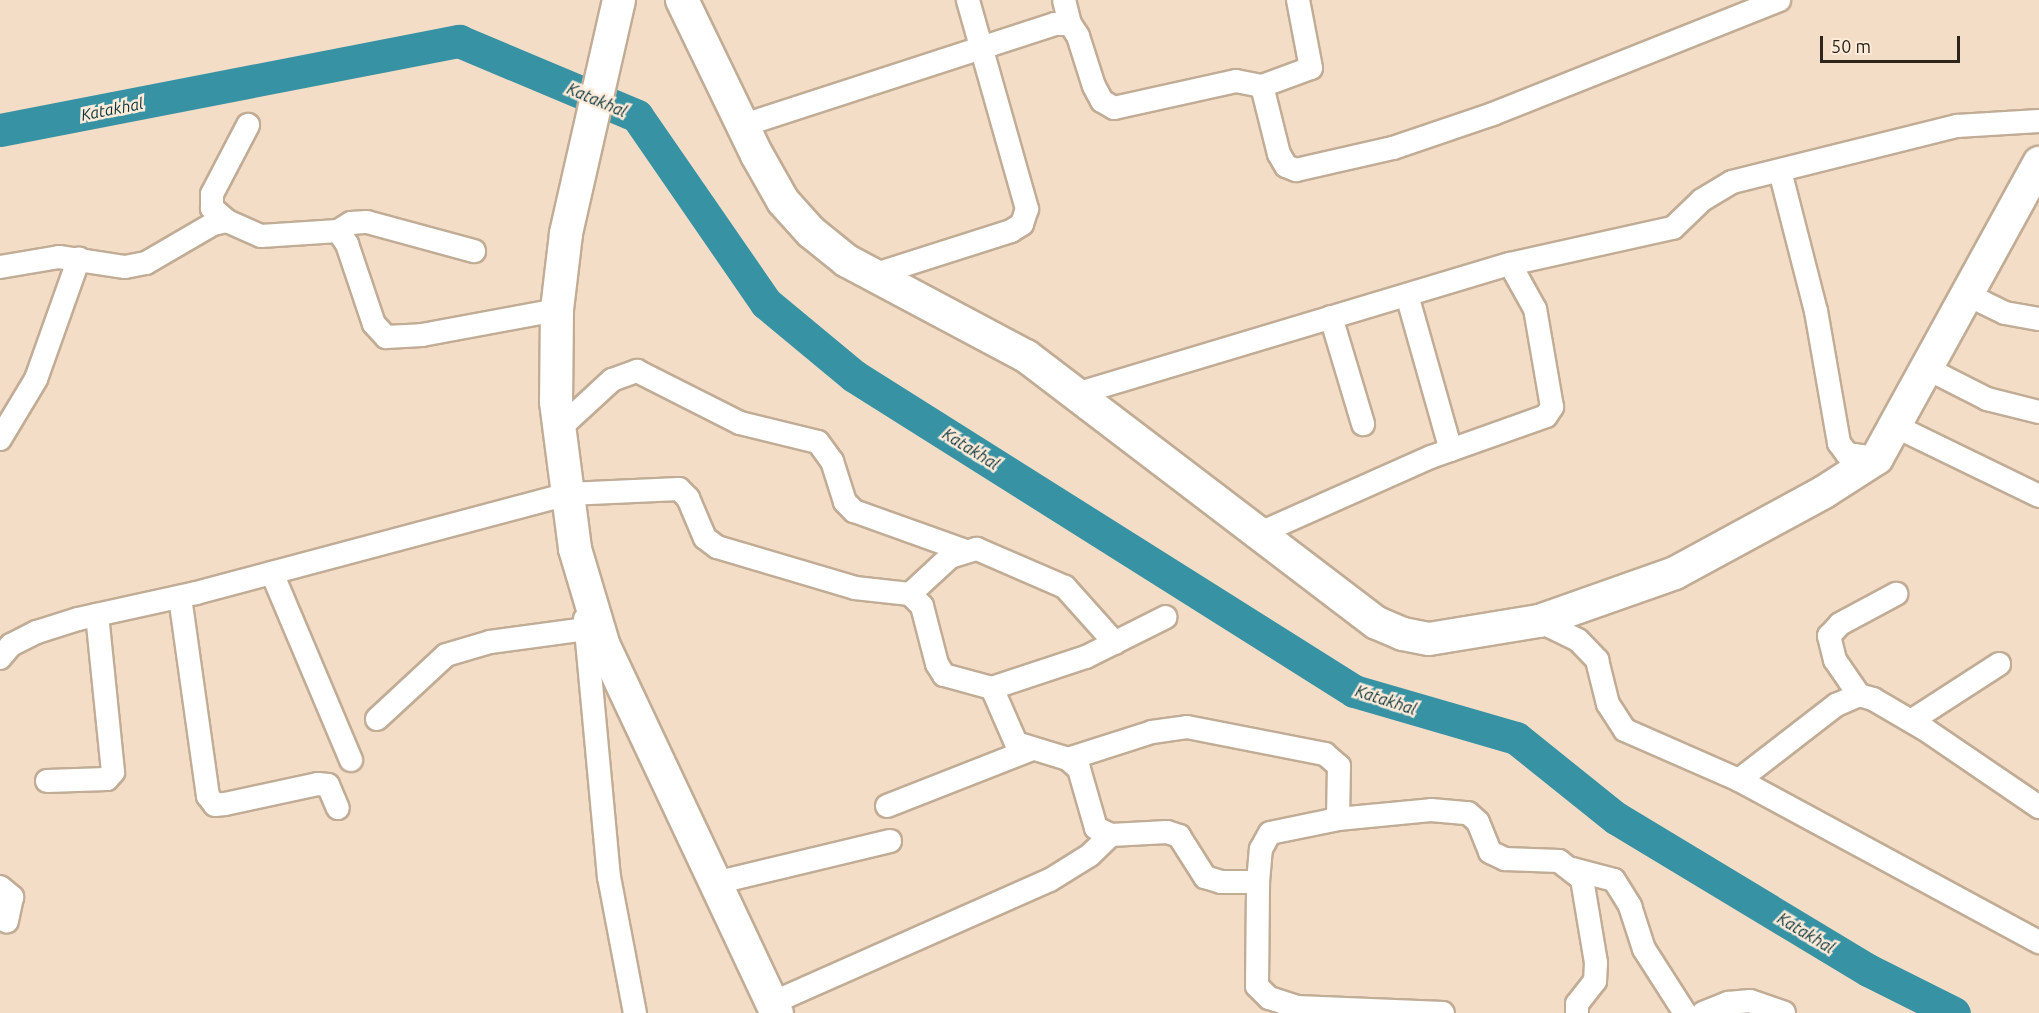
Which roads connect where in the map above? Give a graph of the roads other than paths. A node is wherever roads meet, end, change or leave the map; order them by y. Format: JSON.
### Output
{"nodes":[{"id":1,"x":619,"y":0,"type":"edge"},
{"id":2,"x":682,"y":0,"type":"edge"},
{"id":3,"x":968,"y":0,"type":"edge"},
{"id":4,"x":1064,"y":0,"type":"edge"},
{"id":5,"x":1298,"y":0,"type":"edge"},
{"id":6,"x":1779,"y":0,"type":"edge"},
{"id":7,"x":1070,"y":24,"type":"junction"},
{"id":8,"x":983,"y":48,"type":"junction"},
{"id":9,"x":1262,"y":86,"type":"junction"},
{"id":10,"x":2039,"y":121,"type":"edge"},
{"id":11,"x":744,"y":124,"type":"junction"},
{"id":12,"x":248,"y":125,"type":"dead end"},
{"id":13,"x":2039,"y":163,"type":"edge"},
{"id":14,"x":1780,"y":171,"type":"junction"},
{"id":15,"x":2030,"y":195,"type":"edge"},
{"id":16,"x":226,"y":221,"type":"junction"},
{"id":17,"x":338,"y":231,"type":"junction"},
{"id":18,"x":474,"y":250,"type":"dead end"},
{"id":19,"x":79,"y":258,"type":"junction"},
{"id":20,"x":1510,"y":264,"type":"junction"},
{"id":21,"x":0,"y":267,"type":"edge"},
{"id":22,"x":873,"y":275,"type":"junction"},
{"id":23,"x":1966,"y":294,"type":"junction"},
{"id":24,"x":1407,"y":295,"type":"junction"},
{"id":25,"x":557,"y":310,"type":"junction"},
{"id":26,"x":2022,"y":316,"type":"edge"},
{"id":27,"x":1331,"y":317,"type":"junction"},
{"id":28,"x":1926,"y":368,"type":"junction"},
{"id":29,"x":1076,"y":394,"type":"junction"},
{"id":30,"x":2039,"y":412,"type":"edge"},
{"id":31,"x":1364,"y":424,"type":"dead end"},
{"id":32,"x":1895,"y":426,"type":"junction"},
{"id":33,"x":560,"y":428,"type":"junction"},
{"id":34,"x":0,"y":439,"type":"edge"},
{"id":35,"x":1451,"y":450,"type":"junction"},
{"id":36,"x":1878,"y":458,"type":"junction"},
{"id":37,"x":568,"y":494,"type":"junction"},
{"id":38,"x":2039,"y":496,"type":"edge"},
{"id":39,"x":1260,"y":533,"type":"junction"},
{"id":40,"x":963,"y":550,"type":"junction"},
{"id":41,"x":272,"y":573,"type":"junction"},
{"id":42,"x":582,"y":577,"type":"junction"},
{"id":43,"x":910,"y":594,"type":"junction"},
{"id":44,"x":1896,"y":594,"type":"dead end"},
{"id":45,"x":180,"y":597,"type":"junction"},
{"id":46,"x":97,"y":615,"type":"junction"},
{"id":47,"x":1166,"y":617,"type":"dead end"},
{"id":48,"x":1539,"y":621,"type":"junction"},
{"id":49,"x":586,"y":629,"type":"junction"},
{"id":50,"x":1114,"y":643,"type":"junction"},
{"id":51,"x":0,"y":657,"type":"edge"},
{"id":52,"x":1999,"y":664,"type":"dead end"},
{"id":53,"x":992,"y":688,"type":"junction"},
{"id":54,"x":1859,"y":695,"type":"junction"},
{"id":55,"x":377,"y":719,"type":"dead end"},
{"id":56,"x":1911,"y":721,"type":"junction"},
{"id":57,"x":1030,"y":750,"type":"junction"},
{"id":58,"x":1068,"y":759,"type":"junction"},
{"id":59,"x":351,"y":760,"type":"dead end"},
{"id":60,"x":1739,"y":780,"type":"junction"},
{"id":61,"x":47,"y":781,"type":"dead end"},
{"id":62,"x":886,"y":806,"type":"dead end"},
{"id":63,"x":2039,"y":807,"type":"edge"},
{"id":64,"x":338,"y":808,"type":"dead end"},
{"id":65,"x":1338,"y":819,"type":"junction"},
{"id":66,"x":1111,"y":835,"type":"junction"},
{"id":67,"x":890,"y":841,"type":"dead end"},
{"id":68,"x":1572,"y":869,"type":"junction"},
{"id":69,"x":1258,"y":882,"type":"junction"},
{"id":70,"x":715,"y":883,"type":"junction"},
{"id":71,"x":0,"y":886,"type":"edge"},
{"id":72,"x":7,"y":921,"type":"dead end"},
{"id":73,"x":2039,"y":942,"type":"edge"},
{"id":74,"x":775,"y":1008,"type":"edge"},
{"id":75,"x":1299,"y":1010,"type":"edge"},
{"id":76,"x":1355,"y":1011,"type":"edge"},
{"id":77,"x":634,"y":1013,"type":"edge"},
{"id":78,"x":1443,"y":1013,"type":"edge"},
{"id":79,"x":1577,"y":1013,"type":"edge"},
{"id":80,"x":1685,"y":1013,"type":"edge"},
{"id":81,"x":1703,"y":1013,"type":"edge"},
{"id":82,"x":1784,"y":1013,"type":"edge"}],
"edges":[{"from":1,"to":25,"type":"street"},
{"from":2,"to":11,"type":"street"},
{"from":3,"to":8,"type":"street"},
{"from":4,"to":7,"type":"street"},
{"from":5,"to":9,"type":"street"},
{"from":6,"to":9,"type":"street"},
{"from":7,"to":8,"type":"street"},
{"from":7,"to":9,"type":"street"},
{"from":8,"to":11,"type":"street"},
{"from":8,"to":22,"type":"street"},
{"from":10,"to":14,"type":"street"},
{"from":11,"to":22,"type":"street"},
{"from":12,"to":16,"type":"street"},
{"from":13,"to":15,"type":"street"},
{"from":14,"to":20,"type":"street"},
{"from":14,"to":36,"type":"street"},
{"from":15,"to":23,"type":"street"},
{"from":16,"to":17,"type":"street"},
{"from":16,"to":19,"type":"street"},
{"from":17,"to":18,"type":"street"},
{"from":17,"to":25,"type":"street"},
{"from":19,"to":21,"type":"street"},
{"from":19,"to":34,"type":"street"},
{"from":20,"to":24,"type":"street"},
{"from":20,"to":35,"type":"street"},
{"from":22,"to":29,"type":"street"},
{"from":23,"to":26,"type":"street"},
{"from":23,"to":28,"type":"street"},
{"from":24,"to":27,"type":"street"},
{"from":24,"to":35,"type":"street"},
{"from":25,"to":33,"type":"street"},
{"from":27,"to":29,"type":"street"},
{"from":27,"to":31,"type":"street"},
{"from":28,"to":30,"type":"street"},
{"from":28,"to":32,"type":"street"},
{"from":29,"to":39,"type":"street"},
{"from":32,"to":36,"type":"street"},
{"from":32,"to":38,"type":"street"},
{"from":33,"to":37,"type":"street"},
{"from":33,"to":40,"type":"street"},
{"from":35,"to":39,"type":"street"},
{"from":36,"to":48,"type":"street"},
{"from":37,"to":41,"type":"street"},
{"from":37,"to":42,"type":"street"},
{"from":37,"to":43,"type":"street"},
{"from":39,"to":48,"type":"street"},
{"from":40,"to":43,"type":"street"},
{"from":40,"to":50,"type":"street"},
{"from":41,"to":45,"type":"street"},
{"from":41,"to":59,"type":"street"},
{"from":42,"to":49,"type":"street"},
{"from":42,"to":70,"type":"street"},
{"from":43,"to":53,"type":"street"},
{"from":44,"to":54,"type":"street"},
{"from":45,"to":46,"type":"street"},
{"from":45,"to":64,"type":"street"},
{"from":46,"to":51,"type":"street"},
{"from":46,"to":61,"type":"street"},
{"from":47,"to":50,"type":"street"},
{"from":48,"to":60,"type":"street"},
{"from":49,"to":55,"type":"street"},
{"from":49,"to":77,"type":"street"},
{"from":50,"to":53,"type":"street"},
{"from":52,"to":56,"type":"street"},
{"from":53,"to":57,"type":"street"},
{"from":54,"to":56,"type":"street"},
{"from":54,"to":60,"type":"street"},
{"from":56,"to":63,"type":"street"},
{"from":57,"to":58,"type":"street"},
{"from":57,"to":62,"type":"street"},
{"from":58,"to":65,"type":"street"},
{"from":58,"to":66,"type":"street"},
{"from":60,"to":73,"type":"street"},
{"from":65,"to":68,"type":"street"},
{"from":65,"to":69,"type":"street"},
{"from":66,"to":69,"type":"street"},
{"from":66,"to":74,"type":"street"},
{"from":67,"to":70,"type":"street"},
{"from":68,"to":79,"type":"street"},
{"from":68,"to":80,"type":"street"},
{"from":69,"to":75,"type":"street"},
{"from":70,"to":74,"type":"street"},
{"from":71,"to":72,"type":"street"},
{"from":75,"to":76,"type":"street"},
{"from":76,"to":78,"type":"street"},
{"from":81,"to":82,"type":"street"}]}
